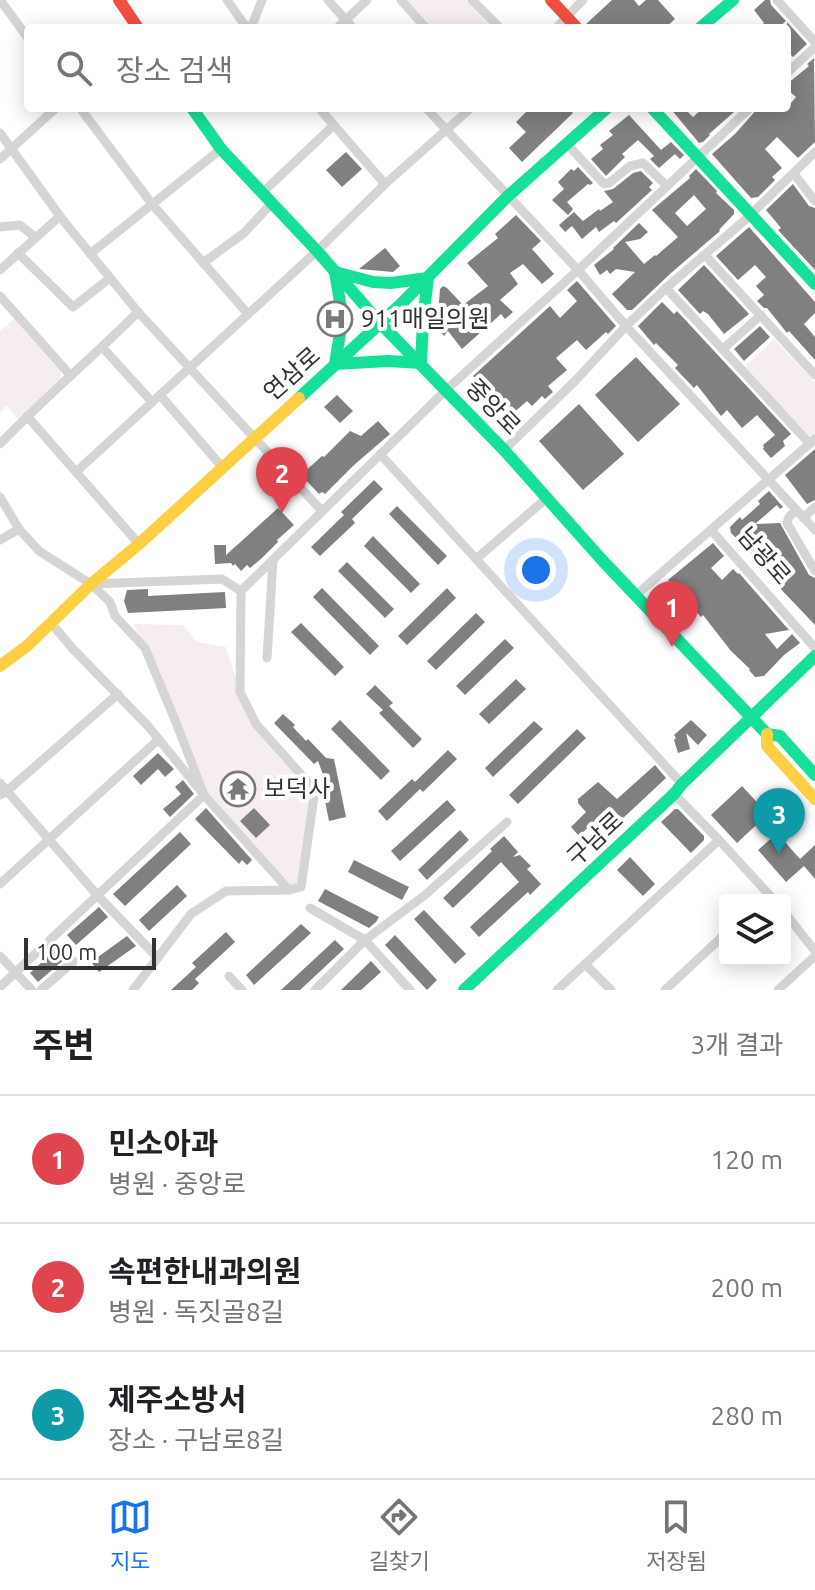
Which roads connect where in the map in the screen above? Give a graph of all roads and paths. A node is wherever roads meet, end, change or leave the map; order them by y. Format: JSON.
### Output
{"nodes":[{"id":1,"x":0,"y":0,"type":"edge"},
{"id":2,"x":119,"y":0,"type":"edge"},
{"id":3,"x":227,"y":0,"type":"edge"},
{"id":4,"x":262,"y":0,"type":"edge"},
{"id":5,"x":328,"y":0,"type":"edge"},
{"id":6,"x":367,"y":0,"type":"edge"},
{"id":7,"x":401,"y":0,"type":"edge"},
{"id":8,"x":472,"y":0,"type":"edge"},
{"id":9,"x":551,"y":0,"type":"edge"},
{"id":10,"x":583,"y":0,"type":"edge"},
{"id":11,"x":733,"y":0,"type":"edge"},
{"id":12,"x":777,"y":0,"type":"edge"},
{"id":13,"x":567,"y":17,"type":"junction"},
{"id":14,"x":345,"y":19,"type":"junction"},
{"id":15,"x":135,"y":24,"type":"edge"},
{"id":16,"x":244,"y":24,"type":"edge"},
{"id":17,"x":252,"y":24,"type":"edge"},
{"id":18,"x":341,"y":24,"type":"edge"},
{"id":19,"x":349,"y":24,"type":"edge"},
{"id":20,"x":422,"y":24,"type":"edge"},
{"id":21,"x":496,"y":24,"type":"edge"},
{"id":22,"x":560,"y":24,"type":"edge"},
{"id":23,"x":573,"y":24,"type":"edge"},
{"id":24,"x":705,"y":24,"type":"edge"},
{"id":25,"x":24,"y":33,"type":"edge"},
{"id":26,"x":815,"y":45,"type":"edge"},
{"id":27,"x":791,"y":69,"type":"edge"},
{"id":28,"x":52,"y":112,"type":"edge"},
{"id":29,"x":83,"y":112,"type":"edge"},
{"id":30,"x":195,"y":112,"type":"edge"},
{"id":31,"x":323,"y":112,"type":"edge"},
{"id":32,"x":429,"y":112,"type":"edge"},
{"id":33,"x":467,"y":112,"type":"edge"},
{"id":34,"x":603,"y":112,"type":"edge"},
{"id":35,"x":656,"y":112,"type":"edge"},
{"id":36,"x":746,"y":112,"type":"edge"},
{"id":37,"x":334,"y":125,"type":"junction"},
{"id":38,"x":446,"y":131,"type":"junction"},
{"id":39,"x":0,"y":133,"type":"edge"},
{"id":40,"x":567,"y":144,"type":"junction"},
{"id":41,"x":12,"y":149,"type":"junction"},
{"id":42,"x":221,"y":149,"type":"junction"},
{"id":43,"x":815,"y":152,"type":"edge"},
{"id":44,"x":698,"y":157,"type":"junction"},
{"id":45,"x":0,"y":159,"type":"edge"},
{"id":46,"x":794,"y":174,"type":"junction"},
{"id":47,"x":385,"y":184,"type":"junction"},
{"id":48,"x":667,"y":186,"type":"junction"},
{"id":49,"x":262,"y":193,"type":"junction"},
{"id":50,"x":508,"y":196,"type":"junction"},
{"id":51,"x":815,"y":201,"type":"edge"},
{"id":52,"x":272,"y":203,"type":"junction"},
{"id":53,"x":152,"y":204,"type":"junction"},
{"id":54,"x":751,"y":215,"type":"junction"},
{"id":55,"x":60,"y":216,"type":"junction"},
{"id":56,"x":0,"y":227,"type":"edge"},
{"id":57,"x":35,"y":237,"type":"junction"},
{"id":58,"x":317,"y":251,"type":"junction"},
{"id":59,"x":18,"y":253,"type":"junction"},
{"id":60,"x":90,"y":254,"type":"junction"},
{"id":61,"x":705,"y":255,"type":"junction"},
{"id":62,"x":203,"y":263,"type":"junction"},
{"id":63,"x":0,"y":270,"type":"edge"},
{"id":64,"x":578,"y":270,"type":"junction"},
{"id":65,"x":335,"y":272,"type":"junction"},
{"id":66,"x":110,"y":278,"type":"junction"},
{"id":67,"x":428,"y":278,"type":"junction"},
{"id":68,"x":815,"y":284,"type":"edge"},
{"id":69,"x":666,"y":288,"type":"junction"},
{"id":70,"x":0,"y":296,"type":"edge"},
{"id":71,"x":138,"y":312,"type":"junction"},
{"id":72,"x":248,"y":314,"type":"junction"},
{"id":73,"x":761,"y":315,"type":"junction"},
{"id":74,"x":380,"y":323,"type":"junction"},
{"id":75,"x":626,"y":326,"type":"junction"},
{"id":76,"x":103,"y":348,"type":"junction"},
{"id":77,"x":723,"y":349,"type":"junction"},
{"id":78,"x":421,"y":363,"type":"junction"},
{"id":79,"x":335,"y":364,"type":"junction"},
{"id":80,"x":190,"y":368,"type":"junction"},
{"id":81,"x":815,"y":375,"type":"edge"},
{"id":82,"x":71,"y":376,"type":"junction"},
{"id":83,"x":446,"y":390,"type":"junction"},
{"id":84,"x":156,"y":399,"type":"junction"},
{"id":85,"x":27,"y":416,"type":"junction"},
{"id":86,"x":255,"y":438,"type":"junction"},
{"id":87,"x":812,"y":442,"type":"edge"},
{"id":88,"x":0,"y":444,"type":"edge"},
{"id":89,"x":504,"y":450,"type":"junction"},
{"id":90,"x":380,"y":454,"type":"junction"},
{"id":91,"x":223,"y":468,"type":"junction"},
{"id":92,"x":76,"y":472,"type":"junction"},
{"id":93,"x":768,"y":481,"type":"junction"},
{"id":94,"x":0,"y":497,"type":"edge"},
{"id":95,"x":548,"y":497,"type":"junction"},
{"id":96,"x":815,"y":507,"type":"edge"},
{"id":97,"x":322,"y":511,"type":"junction"},
{"id":98,"x":800,"y":514,"type":"junction"},
{"id":99,"x":19,"y":529,"type":"junction"},
{"id":100,"x":711,"y":530,"type":"junction"},
{"id":101,"x":815,"y":530,"type":"edge"},
{"id":102,"x":0,"y":540,"type":"edge"},
{"id":103,"x":139,"y":544,"type":"junction"},
{"id":104,"x":476,"y":559,"type":"junction"},
{"id":105,"x":273,"y":560,"type":"junction"},
{"id":106,"x":815,"y":571,"type":"edge"},
{"id":107,"x":91,"y":584,"type":"junction"},
{"id":108,"x":241,"y":591,"type":"junction"},
{"id":109,"x":636,"y":595,"type":"junction"},
{"id":110,"x":51,"y":623,"type":"junction"},
{"id":111,"x":815,"y":648,"type":"edge"},
{"id":112,"x":815,"y":656,"type":"edge"},
{"id":113,"x":267,"y":658,"type":"dead end"},
{"id":114,"x":0,"y":666,"type":"edge"},
{"id":115,"x":118,"y":694,"type":"junction"},
{"id":116,"x":751,"y":717,"type":"junction"},
{"id":117,"x":767,"y":734,"type":"junction"},
{"id":118,"x":159,"y":739,"type":"junction"},
{"id":119,"x":815,"y":775,"type":"edge"},
{"id":120,"x":678,"y":789,"type":"junction"},
{"id":121,"x":2,"y":790,"type":"edge"},
{"id":122,"x":204,"y":795,"type":"junction"},
{"id":123,"x":815,"y":799,"type":"edge"},
{"id":124,"x":507,"y":822,"type":"dead end"},
{"id":125,"x":48,"y":838,"type":"junction"},
{"id":126,"x":719,"y":840,"type":"junction"},
{"id":127,"x":0,"y":884,"type":"edge"},
{"id":128,"x":289,"y":890,"type":"junction"},
{"id":129,"x":766,"y":894,"type":"edge"},
{"id":130,"x":98,"y":896,"type":"junction"},
{"id":131,"x":310,"y":908,"type":"dead end"},
{"id":132,"x":791,"y":921,"type":"edge"},
{"id":133,"x":365,"y":940,"type":"junction"},
{"id":134,"x":719,"y":940,"type":"edge"},
{"id":135,"x":815,"y":953,"type":"edge"},
{"id":136,"x":0,"y":956,"type":"edge"},
{"id":137,"x":158,"y":958,"type":"junction"},
{"id":138,"x":74,"y":961,"type":"dead end"},
{"id":139,"x":585,"y":964,"type":"junction"},
{"id":140,"x":16,"y":973,"type":"junction"},
{"id":141,"x":229,"y":976,"type":"dead end"},
{"id":142,"x":0,"y":987,"type":"edge"},
{"id":143,"x":32,"y":990,"type":"edge"},
{"id":144,"x":41,"y":990,"type":"edge"},
{"id":145,"x":133,"y":990,"type":"edge"},
{"id":146,"x":242,"y":990,"type":"edge"},
{"id":147,"x":315,"y":990,"type":"edge"},
{"id":148,"x":410,"y":990,"type":"edge"},
{"id":149,"x":464,"y":990,"type":"edge"},
{"id":150,"x":557,"y":990,"type":"edge"},
{"id":151,"x":611,"y":990,"type":"edge"},
{"id":152,"x":665,"y":990,"type":"edge"},
{"id":153,"x":778,"y":990,"type":"edge"}],
"edges":[{"from":1,"to":25,"type":"street"},
{"from":2,"to":15,"type":"main road"},
{"from":3,"to":16,"type":"street"},
{"from":4,"to":17,"type":"street"},
{"from":5,"to":14,"type":"street"},
{"from":6,"to":14,"type":"street"},
{"from":7,"to":20,"type":"street"},
{"from":8,"to":21,"type":"street"},
{"from":9,"to":13,"type":"main road"},
{"from":10,"to":13,"type":"street"},
{"from":11,"to":24,"type":"main road"},
{"from":12,"to":26,"type":"street"},
{"from":13,"to":22,"type":"street"},
{"from":13,"to":23,"type":"main road"},
{"from":14,"to":18,"type":"street"},
{"from":14,"to":19,"type":"street"},
{"from":26,"to":27,"type":"street"},
{"from":28,"to":41,"type":"street"},
{"from":29,"to":53,"type":"street"},
{"from":30,"to":42,"type":"main road","name":"중앙로"},
{"from":31,"to":37,"type":"street"},
{"from":32,"to":38,"type":"street"},
{"from":33,"to":38,"type":"street"},
{"from":34,"to":40,"type":"main road","name":"연삼로"},
{"from":35,"to":44,"type":"main road"},
{"from":36,"to":44,"type":"street"},
{"from":37,"to":47,"type":"street"},
{"from":37,"to":49,"type":"street"},
{"from":38,"to":47,"type":"street"},
{"from":38,"to":50,"type":"street"},
{"from":39,"to":41,"type":"street"},
{"from":40,"to":48,"type":"street"},
{"from":40,"to":50,"type":"main road","name":"연삼로"},
{"from":41,"to":45,"type":"street"},
{"from":41,"to":55,"type":"street"},
{"from":42,"to":49,"type":"main road","name":"중앙로"},
{"from":42,"to":53,"type":"street"},
{"from":43,"to":46,"type":"street"},
{"from":44,"to":48,"type":"street"},
{"from":44,"to":54,"type":"main road"},
{"from":46,"to":51,"type":"street"},
{"from":46,"to":54,"type":"street"},
{"from":47,"to":58,"type":"street"},
{"from":48,"to":64,"type":"street"},
{"from":49,"to":52,"type":"main road","name":"중앙로"},
{"from":50,"to":64,"type":"street"},
{"from":50,"to":67,"type":"main road","name":"연삼로"},
{"from":52,"to":58,"type":"main road","name":"중앙로"},
{"from":52,"to":62,"type":"street"},
{"from":53,"to":60,"type":"street"},
{"from":53,"to":62,"type":"street"},
{"from":54,"to":61,"type":"street"},
{"from":54,"to":68,"type":"main road"},
{"from":55,"to":57,"type":"street"},
{"from":55,"to":60,"type":"street"},
{"from":56,"to":57,"type":"street"},
{"from":57,"to":59,"type":"street"},
{"from":58,"to":65,"type":"main road","name":"중앙로"},
{"from":58,"to":72,"type":"street"},
{"from":59,"to":63,"type":"street"},
{"from":59,"to":66,"type":"street"},
{"from":60,"to":66,"type":"street"},
{"from":61,"to":69,"type":"street"},
{"from":61,"to":73,"type":"street"},
{"from":62,"to":72,"type":"street"},
{"from":64,"to":75,"type":"street"},
{"from":64,"to":83,"type":"street"},
{"from":65,"to":67,"type":"main road"},
{"from":65,"to":74,"type":"main road","name":"중앙로"},
{"from":65,"to":79,"type":"main road"},
{"from":66,"to":71,"type":"street"},
{"from":67,"to":74,"type":"main road","name":"연삼로"},
{"from":67,"to":78,"type":"main road"},
{"from":69,"to":75,"type":"street"},
{"from":69,"to":77,"type":"street"},
{"from":70,"to":82,"type":"street"},
{"from":71,"to":76,"type":"street"},
{"from":71,"to":80,"type":"street"},
{"from":72,"to":80,"type":"street"},
{"from":73,"to":77,"type":"street"},
{"from":73,"to":81,"type":"street"},
{"from":74,"to":78,"type":"main road","name":"중앙로"},
{"from":74,"to":79,"type":"main road","name":"연삼로"},
{"from":75,"to":89,"type":"street"},
{"from":75,"to":93,"type":"street"},
{"from":76,"to":82,"type":"street"},
{"from":76,"to":84,"type":"street"},
{"from":77,"to":87,"type":"street"},
{"from":78,"to":79,"type":"main road"},
{"from":78,"to":83,"type":"main road","name":"중앙로"},
{"from":79,"to":86,"type":"main road","name":"연삼로"},
{"from":80,"to":84,"type":"street"},
{"from":80,"to":86,"type":"street"},
{"from":82,"to":85,"type":"street"},
{"from":83,"to":89,"type":"main road","name":"중앙로"},
{"from":83,"to":90,"type":"street"},
{"from":84,"to":91,"type":"street"},
{"from":84,"to":92,"type":"street"},
{"from":85,"to":88,"type":"street"},
{"from":85,"to":92,"type":"street"},
{"from":86,"to":91,"type":"main road","name":"연삼로"},
{"from":86,"to":97,"type":"street"},
{"from":87,"to":93,"type":"street"},
{"from":89,"to":95,"type":"main road","name":"중앙로"},
{"from":90,"to":97,"type":"street"},
{"from":90,"to":104,"type":"street"},
{"from":91,"to":103,"type":"main road","name":"연삼로"},
{"from":92,"to":103,"type":"street"},
{"from":93,"to":98,"type":"street"},
{"from":93,"to":100,"type":"street"},
{"from":94,"to":99,"type":"street"},
{"from":95,"to":104,"type":"street"},
{"from":95,"to":109,"type":"main road","name":"중앙로"},
{"from":96,"to":98,"type":"street"},
{"from":97,"to":105,"type":"street"},
{"from":98,"to":101,"type":"street"},
{"from":98,"to":106,"type":"street"},
{"from":99,"to":102,"type":"street"},
{"from":99,"to":107,"type":"street"},
{"from":100,"to":109,"type":"street"},
{"from":100,"to":111,"type":"street","name":"남광로"},
{"from":103,"to":107,"type":"main road","name":"연삼로"},
{"from":104,"to":120,"type":"street"},
{"from":105,"to":108,"type":"street"},
{"from":105,"to":113,"type":"street"},
{"from":107,"to":108,"type":"street"},
{"from":107,"to":110,"type":"main road","name":"연삼로"},
{"from":107,"to":122,"type":"street"},
{"from":108,"to":128,"type":"street"},
{"from":109,"to":116,"type":"main road","name":"중앙로"},
{"from":110,"to":114,"type":"main road","name":"연삼로"},
{"from":110,"to":115,"type":"street"},
{"from":112,"to":116,"type":"main road"},
{"from":115,"to":118,"type":"street"},
{"from":115,"to":121,"type":"street"},
{"from":116,"to":117,"type":"main road","name":"중앙로"},
{"from":116,"to":120,"type":"main road","name":"구남로"},
{"from":117,"to":119,"type":"main road","name":"중앙로"},
{"from":117,"to":123,"type":"main road","name":"중앙로"},
{"from":118,"to":122,"type":"street"},
{"from":118,"to":125,"type":"street"},
{"from":120,"to":126,"type":"street"},
{"from":120,"to":149,"type":"main road","name":"구남로"},
{"from":121,"to":125,"type":"street"},
{"from":122,"to":128,"type":"street"},
{"from":122,"to":130,"type":"street"},
{"from":124,"to":133,"type":"street"},
{"from":125,"to":127,"type":"street"},
{"from":125,"to":130,"type":"street"},
{"from":126,"to":129,"type":"street"},
{"from":126,"to":139,"type":"street"},
{"from":128,"to":137,"type":"street"},
{"from":130,"to":137,"type":"street"},
{"from":130,"to":140,"type":"street"},
{"from":131,"to":133,"type":"street"},
{"from":132,"to":135,"type":"street"},
{"from":133,"to":147,"type":"street"},
{"from":133,"to":148,"type":"street"},
{"from":134,"to":152,"type":"street"},
{"from":135,"to":153,"type":"street"},
{"from":136,"to":140,"type":"street"},
{"from":137,"to":145,"type":"street"},
{"from":138,"to":144,"type":"street"},
{"from":139,"to":150,"type":"street"},
{"from":139,"to":151,"type":"street"},
{"from":140,"to":142,"type":"street"},
{"from":140,"to":143,"type":"street"},
{"from":141,"to":146,"type":"street"}]}
